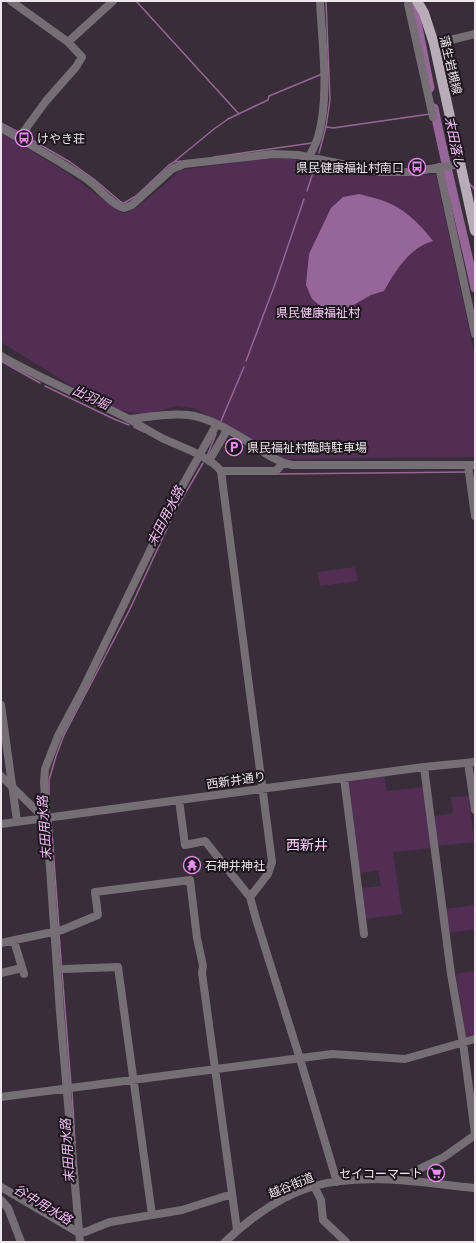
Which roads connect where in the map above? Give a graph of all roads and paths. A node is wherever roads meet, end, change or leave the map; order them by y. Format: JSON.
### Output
{"nodes":[{"id":1,"x":12,"y":1,"type":"edge"},
{"id":2,"x":113,"y":1,"type":"edge"},
{"id":3,"x":320,"y":1,"type":"edge"},
{"id":4,"x":410,"y":1,"type":"edge"},
{"id":5,"x":417,"y":1,"type":"edge"},
{"id":6,"x":475,"y":34,"type":"edge"},
{"id":7,"x":68,"y":42,"type":"junction"},
{"id":8,"x":434,"y":44,"type":"junction"},
{"id":9,"x":433,"y":117,"type":"dead end"},
{"id":10,"x":1,"y":128,"type":"edge"},
{"id":11,"x":18,"y":138,"type":"junction"},
{"id":12,"x":309,"y":157,"type":"junction"},
{"id":13,"x":460,"y":164,"type":"junction"},
{"id":14,"x":439,"y":167,"type":"junction"},
{"id":15,"x":475,"y":231,"type":"edge"},
{"id":16,"x":475,"y":334,"type":"edge"},
{"id":17,"x":1,"y":356,"type":"edge"},
{"id":18,"x":130,"y":419,"type":"junction"},
{"id":19,"x":214,"y":429,"type":"dead end"},
{"id":20,"x":227,"y":430,"type":"junction"},
{"id":21,"x":200,"y":455,"type":"junction"},
{"id":22,"x":209,"y":461,"type":"junction"},
{"id":23,"x":283,"y":463,"type":"junction"},
{"id":24,"x":472,"y":465,"type":"edge"},
{"id":25,"x":221,"y":471,"type":"junction"},
{"id":26,"x":475,"y":516,"type":"edge"},
{"id":27,"x":1,"y":705,"type":"edge"},
{"id":28,"x":472,"y":762,"type":"edge"},
{"id":29,"x":424,"y":767,"type":"junction"},
{"id":30,"x":1,"y":776,"type":"edge"},
{"id":31,"x":344,"y":778,"type":"junction"},
{"id":32,"x":12,"y":786,"type":"junction"},
{"id":33,"x":262,"y":789,"type":"junction"},
{"id":34,"x":179,"y":800,"type":"junction"},
{"id":35,"x":475,"y":810,"type":"edge"},
{"id":36,"x":44,"y":818,"type":"junction"},
{"id":37,"x":17,"y":822,"type":"junction"},
{"id":38,"x":1,"y":824,"type":"edge"},
{"id":39,"x":250,"y":897,"type":"junction"},
{"id":40,"x":54,"y":932,"type":"junction"},
{"id":41,"x":364,"y":934,"type":"dead end"},
{"id":42,"x":14,"y":941,"type":"junction"},
{"id":43,"x":1,"y":943,"type":"edge"},
{"id":44,"x":65,"y":969,"type":"dead end"},
{"id":45,"x":1,"y":973,"type":"edge"},
{"id":46,"x":475,"y":1040,"type":"edge"},
{"id":47,"x":463,"y":1042,"type":"junction"},
{"id":48,"x":300,"y":1059,"type":"junction"},
{"id":49,"x":214,"y":1070,"type":"junction"},
{"id":50,"x":134,"y":1080,"type":"junction"},
{"id":51,"x":67,"y":1087,"type":"junction"},
{"id":52,"x":1,"y":1097,"type":"edge"},
{"id":53,"x":475,"y":1134,"type":"edge"},
{"id":54,"x":413,"y":1172,"type":"dead end"},
{"id":55,"x":337,"y":1182,"type":"junction"},
{"id":56,"x":314,"y":1186,"type":"junction"},
{"id":57,"x":1,"y":1187,"type":"edge"},
{"id":58,"x":475,"y":1188,"type":"edge"},
{"id":59,"x":232,"y":1194,"type":"junction"},
{"id":60,"x":1,"y":1200,"type":"edge"},
{"id":61,"x":152,"y":1215,"type":"junction"},
{"id":62,"x":237,"y":1230,"type":"junction"},
{"id":63,"x":78,"y":1233,"type":"junction"},
{"id":64,"x":21,"y":1242,"type":"edge"},
{"id":65,"x":80,"y":1242,"type":"edge"},
{"id":66,"x":225,"y":1242,"type":"edge"},
{"id":67,"x":346,"y":1242,"type":"edge"}],
"edges":[{"from":1,"to":7,"type":"street"},
{"from":2,"to":7,"type":"street"},
{"from":3,"to":12,"type":"street"},
{"from":4,"to":9,"type":"street"},
{"from":5,"to":8,"type":"main road","name":"蒲生岩槻線"},
{"from":6,"to":8,"type":"street"},
{"from":7,"to":11,"type":"street"},
{"from":8,"to":13,"type":"main road","name":"蒲生岩槻線"},
{"from":10,"to":11,"type":"street"},
{"from":11,"to":12,"type":"street"},
{"from":12,"to":14,"type":"street"},
{"from":13,"to":14,"type":"street"},
{"from":13,"to":15,"type":"main road","name":"蒲生岩槻線"},
{"from":14,"to":16,"type":"street"},
{"from":17,"to":18,"type":"street"},
{"from":18,"to":20,"type":"street"},
{"from":18,"to":21,"type":"street"},
{"from":19,"to":21,"type":"street"},
{"from":20,"to":22,"type":"street"},
{"from":20,"to":23,"type":"street"},
{"from":21,"to":22,"type":"street"},
{"from":21,"to":36,"type":"street"},
{"from":22,"to":25,"type":"street"},
{"from":23,"to":24,"type":"street"},
{"from":23,"to":25,"type":"street"},
{"from":24,"to":26,"type":"street"},
{"from":25,"to":33,"type":"street"},
{"from":27,"to":32,"type":"street"},
{"from":28,"to":29,"type":"street","name":"西新井通り"},
{"from":28,"to":35,"type":"street"},
{"from":29,"to":31,"type":"street","name":"西新井通り"},
{"from":29,"to":47,"type":"street"},
{"from":30,"to":32,"type":"street"},
{"from":31,"to":33,"type":"street","name":"西新井通り"},
{"from":31,"to":41,"type":"street"},
{"from":32,"to":36,"type":"street"},
{"from":32,"to":37,"type":"street"},
{"from":33,"to":34,"type":"street","name":"西新井通り"},
{"from":33,"to":39,"type":"street"},
{"from":34,"to":36,"type":"street","name":"西新井通り"},
{"from":34,"to":39,"type":"street"},
{"from":36,"to":37,"type":"street","name":"西新井通り"},
{"from":36,"to":40,"type":"street"},
{"from":37,"to":38,"type":"street","name":"西新井通り"},
{"from":39,"to":48,"type":"street"},
{"from":40,"to":42,"type":"street"},
{"from":40,"to":49,"type":"street"},
{"from":40,"to":51,"type":"street"},
{"from":42,"to":43,"type":"street"},
{"from":42,"to":45,"type":"street"},
{"from":44,"to":50,"type":"street"},
{"from":46,"to":47,"type":"street"},
{"from":47,"to":48,"type":"street"},
{"from":47,"to":53,"type":"street"},
{"from":48,"to":49,"type":"street"},
{"from":48,"to":55,"type":"street"},
{"from":49,"to":50,"type":"street"},
{"from":49,"to":59,"type":"street"},
{"from":50,"to":51,"type":"street"},
{"from":50,"to":61,"type":"street"},
{"from":51,"to":52,"type":"street"},
{"from":51,"to":63,"type":"street"},
{"from":53,"to":54,"type":"street"},
{"from":55,"to":56,"type":"street","name":"越谷街道"},
{"from":55,"to":58,"type":"street","name":"越谷街道"},
{"from":56,"to":62,"type":"street","name":"越谷街道"},
{"from":56,"to":67,"type":"street"},
{"from":57,"to":63,"type":"street"},
{"from":59,"to":61,"type":"street"},
{"from":59,"to":62,"type":"street"},
{"from":60,"to":64,"type":"street"},
{"from":61,"to":63,"type":"street"},
{"from":62,"to":66,"type":"street","name":"越谷街道"},
{"from":63,"to":65,"type":"street"}]}
